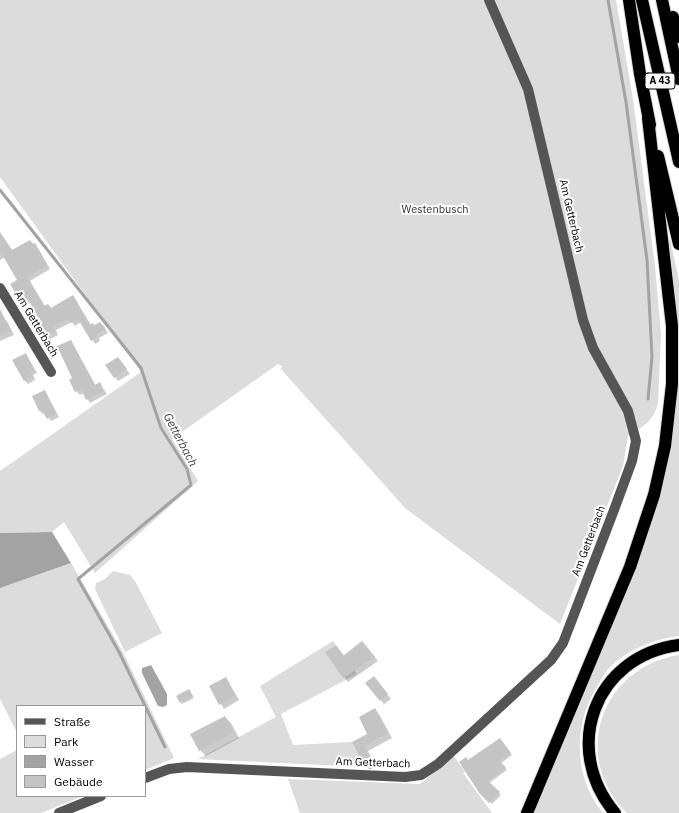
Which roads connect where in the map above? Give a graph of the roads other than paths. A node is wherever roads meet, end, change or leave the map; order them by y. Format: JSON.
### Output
{"nodes":[{"id":1,"x":489,"y":0,"type":"edge"},
{"id":2,"x":629,"y":0,"type":"edge"},
{"id":3,"x":642,"y":0,"type":"edge"},
{"id":4,"x":662,"y":0,"type":"edge"},
{"id":5,"x":667,"y":0,"type":"edge"},
{"id":6,"x":679,"y":37,"type":"edge"},
{"id":7,"x":679,"y":79,"type":"edge"},
{"id":8,"x":648,"y":118,"type":"junction"},
{"id":9,"x":679,"y":162,"type":"edge"},
{"id":10,"x":679,"y":244,"type":"edge"},
{"id":11,"x":0,"y":288,"type":"edge"},
{"id":12,"x":51,"y":372,"type":"dead end"},
{"id":13,"x":679,"y":645,"type":"edge"},
{"id":14,"x":146,"y":778,"type":"edge"},
{"id":15,"x":99,"y":797,"type":"edge"},
{"id":16,"x":59,"y":813,"type":"edge"},
{"id":17,"x":527,"y":813,"type":"edge"},
{"id":18,"x":615,"y":813,"type":"edge"}],
"edges":[{"from":1,"to":14,"type":"street","name":"Am Getterbach"},
{"from":2,"to":8,"type":"highway"},
{"from":3,"to":9,"type":"highway","number":"A 43"},
{"from":4,"to":7,"type":"highway","number":"A 43"},
{"from":5,"to":6,"type":"highway"},
{"from":8,"to":10,"type":"highway"},
{"from":8,"to":17,"type":"highway"},
{"from":11,"to":12,"type":"street","name":"Am Getterbach"},
{"from":13,"to":18,"type":"highway"},
{"from":15,"to":16,"type":"street"}]}
